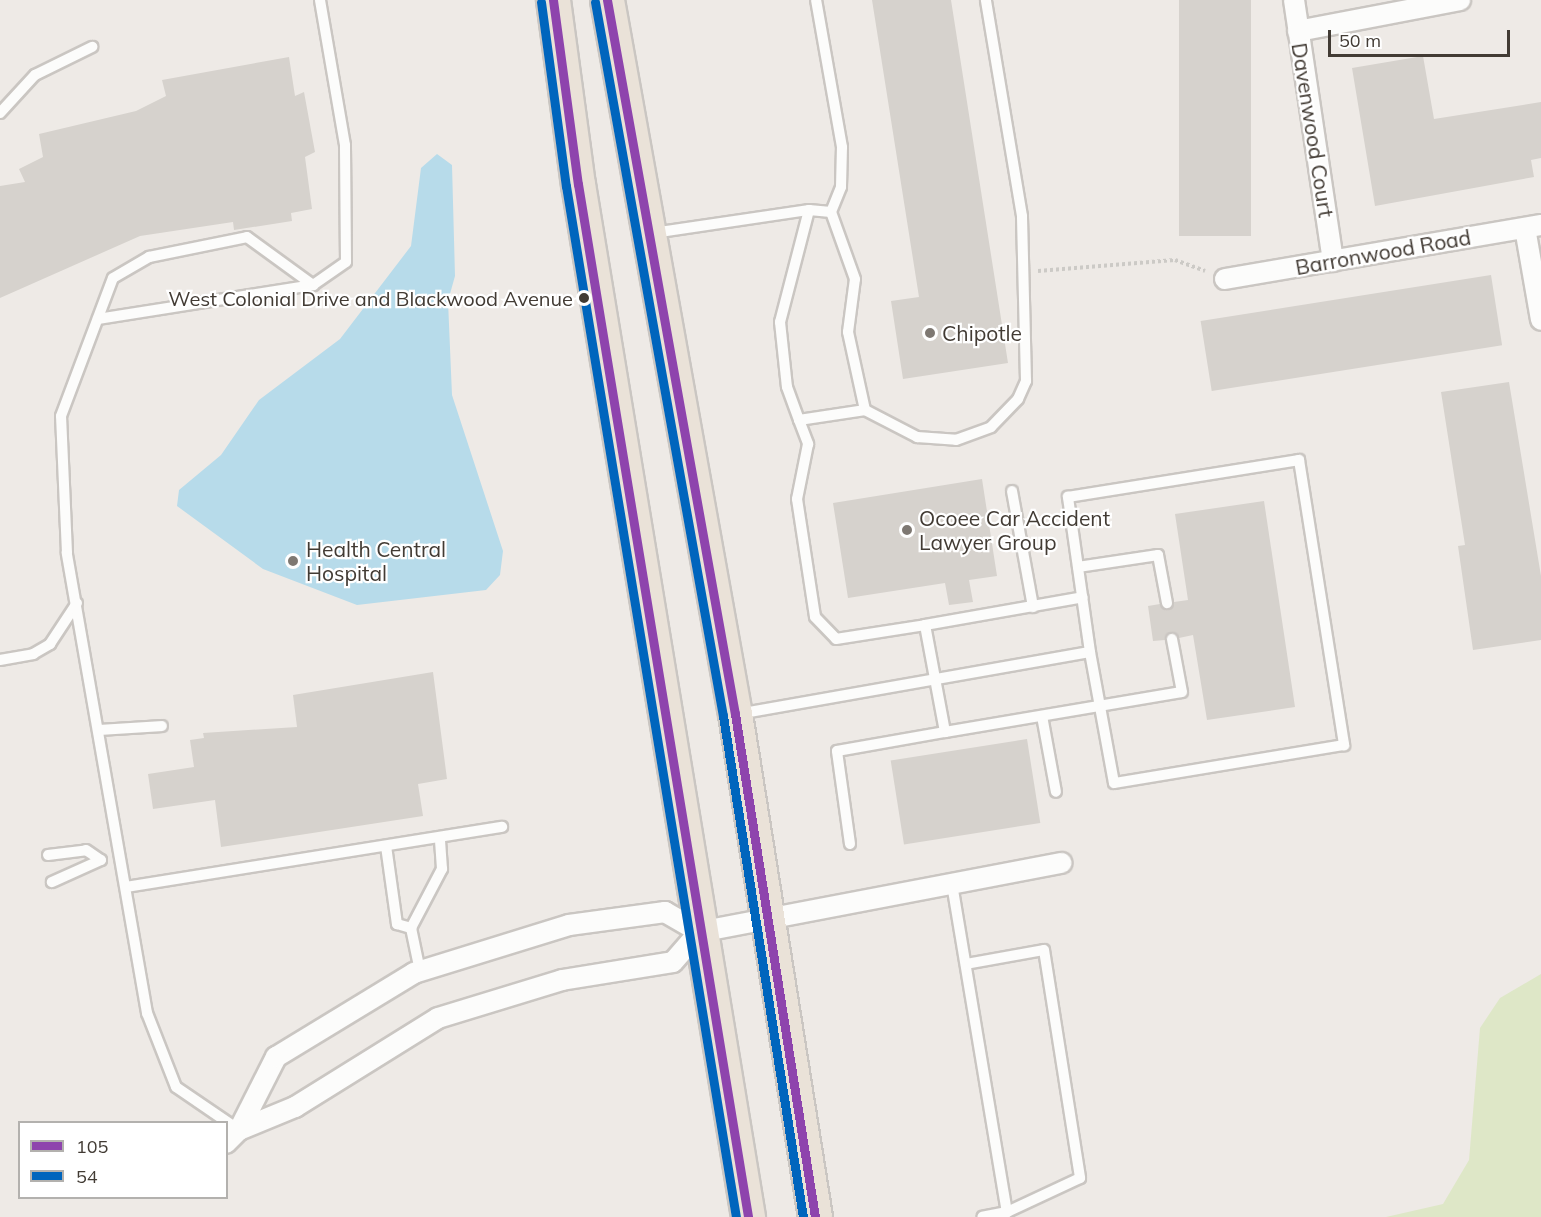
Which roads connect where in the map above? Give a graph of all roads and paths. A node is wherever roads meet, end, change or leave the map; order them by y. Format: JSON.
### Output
{"nodes":[{"id":1,"x":320,"y":0,"type":"edge"},
{"id":2,"x":553,"y":0,"type":"edge"},
{"id":3,"x":607,"y":0,"type":"edge"},
{"id":4,"x":816,"y":0,"type":"edge"},
{"id":5,"x":986,"y":0,"type":"edge"},
{"id":6,"x":1294,"y":0,"type":"edge"},
{"id":7,"x":1460,"y":0,"type":"edge"},
{"id":8,"x":1298,"y":31,"type":"junction"},
{"id":9,"x":92,"y":47,"type":"dead end"},
{"id":10,"x":0,"y":113,"type":"edge"},
{"id":11,"x":809,"y":210,"type":"junction"},
{"id":12,"x":831,"y":212,"type":"junction"},
{"id":13,"x":1533,"y":226,"type":"edge"},
{"id":14,"x":651,"y":233,"type":"junction"},
{"id":15,"x":1333,"y":261,"type":"junction"},
{"id":16,"x":1023,"y":272,"type":"junction"},
{"id":17,"x":1225,"y":279,"type":"joint"},
{"id":18,"x":313,"y":285,"type":"junction"},
{"id":19,"x":98,"y":319,"type":"junction"},
{"id":20,"x":1541,"y":320,"type":"edge"},
{"id":21,"x":865,"y":410,"type":"junction"},
{"id":22,"x":799,"y":420,"type":"junction"},
{"id":23,"x":1012,"y":491,"type":"dead end"},
{"id":24,"x":1078,"y":567,"type":"junction"},
{"id":25,"x":1083,"y":597,"type":"junction"},
{"id":26,"x":77,"y":603,"type":"junction"},
{"id":27,"x":1167,"y":603,"type":"dead end"},
{"id":28,"x":1033,"y":607,"type":"junction"},
{"id":29,"x":925,"y":625,"type":"junction"},
{"id":30,"x":1172,"y":639,"type":"dead end"},
{"id":31,"x":1090,"y":652,"type":"junction"},
{"id":32,"x":0,"y":660,"type":"edge"},
{"id":33,"x":934,"y":682,"type":"junction"},
{"id":34,"x":1100,"y":706,"type":"junction"},
{"id":35,"x":735,"y":714,"type":"junction"},
{"id":36,"x":1042,"y":716,"type":"junction"},
{"id":37,"x":162,"y":726,"type":"dead end"},
{"id":38,"x":100,"y":730,"type":"junction"},
{"id":39,"x":945,"y":732,"type":"junction"},
{"id":40,"x":1056,"y":792,"type":"dead end"},
{"id":41,"x":502,"y":827,"type":"dead end"},
{"id":42,"x":440,"y":837,"type":"junction"},
{"id":43,"x":850,"y":844,"type":"dead end"},
{"id":44,"x":386,"y":846,"type":"junction"},
{"id":45,"x":48,"y":855,"type":"dead end"},
{"id":46,"x":101,"y":860,"type":"junction"},
{"id":47,"x":122,"y":860,"type":"junction"},
{"id":48,"x":1061,"y":863,"type":"dead end"},
{"id":49,"x":52,"y":882,"type":"dead end"},
{"id":50,"x":952,"y":884,"type":"junction"},
{"id":51,"x":126,"y":887,"type":"junction"},
{"id":52,"x":766,"y":920,"type":"junction"},
{"id":53,"x":411,"y":928,"type":"junction"},
{"id":54,"x":699,"y":932,"type":"junction"},
{"id":55,"x":966,"y":964,"type":"junction"},
{"id":56,"x":420,"y":971,"type":"junction"},
{"id":57,"x":215,"y":1121,"type":"edge"},
{"id":58,"x":233,"y":1137,"type":"edge"},
{"id":59,"x":1007,"y":1212,"type":"junction"},
{"id":60,"x":748,"y":1217,"type":"edge"},
{"id":61,"x":815,"y":1217,"type":"edge"},
{"id":62,"x":982,"y":1217,"type":"edge"}],
"edges":[{"from":1,"to":18,"type":"lane"},
{"from":2,"to":54,"type":"highway"},
{"from":3,"to":14,"type":"highway"},
{"from":4,"to":12,"type":"lane"},
{"from":5,"to":16,"type":"lane"},
{"from":6,"to":8,"type":"street","name":"Davenwood Court"},
{"from":7,"to":8,"type":"street"},
{"from":8,"to":15,"type":"street","name":"Davenwood Court"},
{"from":9,"to":10,"type":"lane"},
{"from":11,"to":12,"type":"lane"},
{"from":11,"to":14,"type":"lane"},
{"from":11,"to":22,"type":"lane"},
{"from":12,"to":21,"type":"lane"},
{"from":13,"to":15,"type":"street","name":"Barronwood Road"},
{"from":13,"to":20,"type":"street"},
{"from":14,"to":35,"type":"highway"},
{"from":15,"to":17,"type":"street","name":"Barronwood Road"},
{"from":16,"to":17,"type":"path"},
{"from":16,"to":21,"type":"lane"},
{"from":18,"to":19,"type":"lane"},
{"from":18,"to":19,"type":"lane"},
{"from":19,"to":26,"type":"lane"},
{"from":21,"to":22,"type":"lane"},
{"from":22,"to":29,"type":"lane"},
{"from":23,"to":28,"type":"lane"},
{"from":24,"to":25,"type":"lane"},
{"from":24,"to":27,"type":"lane"},
{"from":24,"to":34,"type":"lane"},
{"from":25,"to":28,"type":"lane"},
{"from":25,"to":31,"type":"lane"},
{"from":26,"to":32,"type":"lane"},
{"from":26,"to":38,"type":"lane"},
{"from":28,"to":29,"type":"lane"},
{"from":29,"to":33,"type":"lane"},
{"from":30,"to":34,"type":"lane"},
{"from":31,"to":33,"type":"lane"},
{"from":31,"to":34,"type":"lane"},
{"from":33,"to":35,"type":"lane"},
{"from":33,"to":39,"type":"lane"},
{"from":34,"to":36,"type":"lane"},
{"from":35,"to":52,"type":"highway"},
{"from":36,"to":39,"type":"lane"},
{"from":36,"to":40,"type":"lane"},
{"from":37,"to":38,"type":"lane"},
{"from":38,"to":47,"type":"lane"},
{"from":39,"to":43,"type":"lane"},
{"from":41,"to":42,"type":"lane"},
{"from":42,"to":44,"type":"lane"},
{"from":42,"to":53,"type":"lane"},
{"from":44,"to":51,"type":"lane"},
{"from":44,"to":53,"type":"lane"},
{"from":45,"to":46,"type":"lane"},
{"from":46,"to":47,"type":"lane"},
{"from":46,"to":49,"type":"lane"},
{"from":47,"to":51,"type":"lane"},
{"from":48,"to":50,"type":"street"},
{"from":50,"to":52,"type":"street"},
{"from":50,"to":55,"type":"lane"},
{"from":51,"to":57,"type":"lane"},
{"from":52,"to":54,"type":"street"},
{"from":52,"to":61,"type":"highway"},
{"from":53,"to":56,"type":"lane"},
{"from":54,"to":56,"type":"street"},
{"from":54,"to":58,"type":"street"},
{"from":54,"to":60,"type":"highway"},
{"from":55,"to":59,"type":"lane"},
{"from":55,"to":59,"type":"lane"},
{"from":56,"to":58,"type":"street"},
{"from":59,"to":62,"type":"lane"}]}
